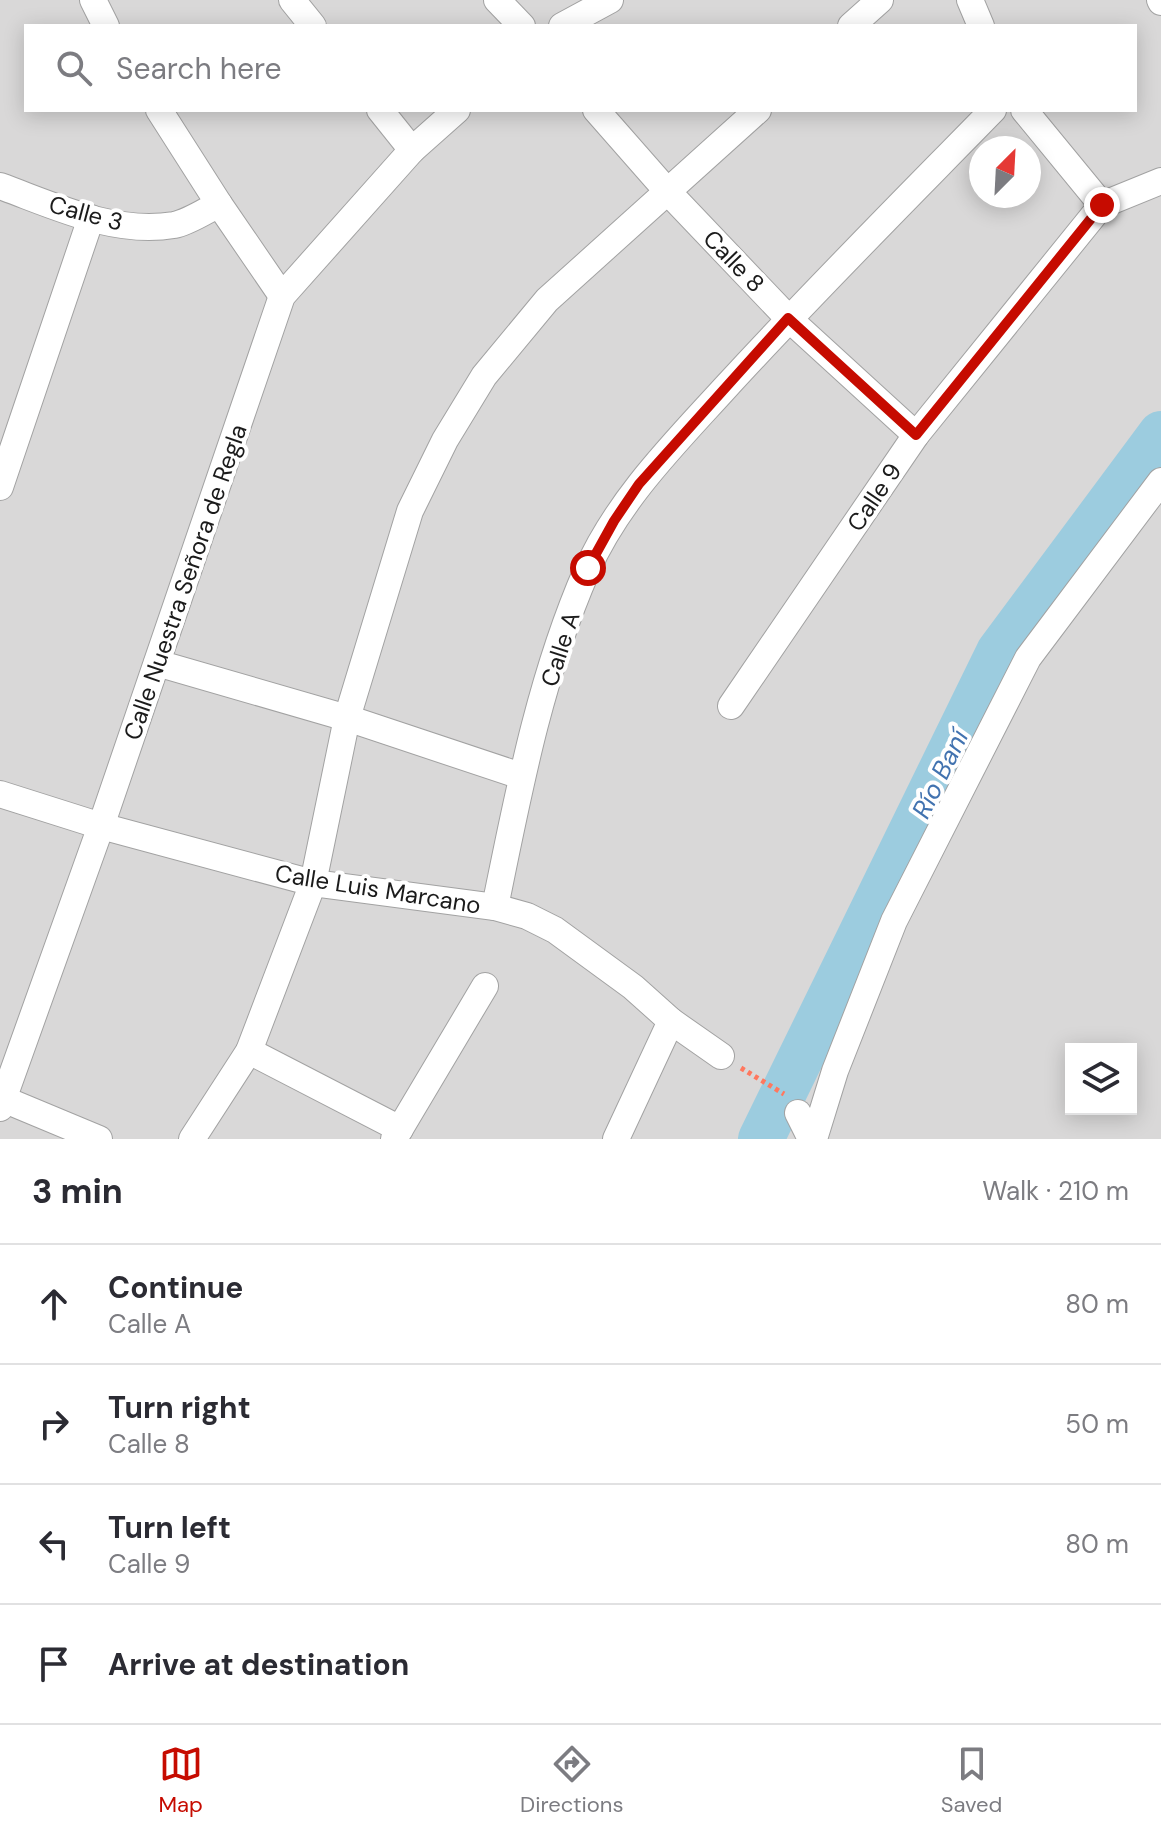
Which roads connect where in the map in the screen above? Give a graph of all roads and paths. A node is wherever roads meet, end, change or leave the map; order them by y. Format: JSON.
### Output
{"nodes":[{"id":1,"x":93,"y":0,"type":"edge"},
{"id":2,"x":292,"y":0,"type":"edge"},
{"id":3,"x":497,"y":0,"type":"edge"},
{"id":4,"x":610,"y":0,"type":"edge"},
{"id":5,"x":880,"y":0,"type":"edge"},
{"id":6,"x":970,"y":0,"type":"edge"},
{"id":7,"x":105,"y":24,"type":"edge"},
{"id":8,"x":311,"y":24,"type":"edge"},
{"id":9,"x":520,"y":24,"type":"edge"},
{"id":10,"x":566,"y":24,"type":"edge"},
{"id":11,"x":853,"y":24,"type":"edge"},
{"id":12,"x":980,"y":24,"type":"edge"},
{"id":13,"x":160,"y":112,"type":"edge"},
{"id":14,"x":382,"y":112,"type":"edge"},
{"id":15,"x":455,"y":112,"type":"edge"},
{"id":16,"x":598,"y":112,"type":"edge"},
{"id":17,"x":756,"y":112,"type":"edge"},
{"id":18,"x":991,"y":112,"type":"edge"},
{"id":19,"x":1026,"y":112,"type":"edge"},
{"id":20,"x":412,"y":150,"type":"junction"},
{"id":21,"x":1161,"y":181,"type":"edge"},
{"id":22,"x":0,"y":186,"type":"edge"},
{"id":23,"x":668,"y":192,"type":"junction"},
{"id":24,"x":219,"y":204,"type":"junction"},
{"id":25,"x":1102,"y":205,"type":"junction"},
{"id":26,"x":91,"y":218,"type":"junction"},
{"id":27,"x":282,"y":296,"type":"junction"},
{"id":28,"x":788,"y":318,"type":"junction"},
{"id":29,"x":916,"y":435,"type":"junction"},
{"id":30,"x":1161,"y":481,"type":"edge"},
{"id":31,"x":0,"y":487,"type":"edge"},
{"id":32,"x":157,"y":663,"type":"junction"},
{"id":33,"x":731,"y":706,"type":"dead end"},
{"id":34,"x":347,"y":718,"type":"junction"},
{"id":35,"x":521,"y":776,"type":"junction"},
{"id":36,"x":0,"y":794,"type":"edge"},
{"id":37,"x":101,"y":826,"type":"junction"},
{"id":38,"x":313,"y":883,"type":"junction"},
{"id":39,"x":495,"y":907,"type":"junction"},
{"id":40,"x":485,"y":986,"type":"dead end"},
{"id":41,"x":671,"y":1021,"type":"junction"},
{"id":42,"x":249,"y":1051,"type":"junction"},
{"id":43,"x":721,"y":1056,"type":"joint"},
{"id":44,"x":2,"y":1104,"type":"edge"},
{"id":45,"x":798,"y":1113,"type":"joint"},
{"id":46,"x":397,"y":1134,"type":"edge"},
{"id":47,"x":99,"y":1139,"type":"edge"},
{"id":48,"x":192,"y":1139,"type":"edge"},
{"id":49,"x":616,"y":1139,"type":"edge"},
{"id":50,"x":812,"y":1139,"type":"edge"}],
"edges":[{"from":1,"to":7,"type":"street"},
{"from":2,"to":8,"type":"street"},
{"from":3,"to":9,"type":"street"},
{"from":4,"to":10,"type":"street"},
{"from":5,"to":11,"type":"street"},
{"from":6,"to":12,"type":"street"},
{"from":13,"to":24,"type":"street"},
{"from":14,"to":20,"type":"street"},
{"from":15,"to":20,"type":"street","name":"Calle Nuestra Señora de Regla"},
{"from":16,"to":23,"type":"street","name":"Calle 8"},
{"from":17,"to":23,"type":"street"},
{"from":18,"to":28,"type":"street","name":"Calle A"},
{"from":19,"to":25,"type":"street"},
{"from":20,"to":27,"type":"street","name":"Calle Nuestra Señora de Regla"},
{"from":21,"to":25,"type":"street"},
{"from":22,"to":26,"type":"street","name":"Calle 3"},
{"from":23,"to":28,"type":"street","name":"Calle 8"},
{"from":23,"to":34,"type":"street"},
{"from":24,"to":26,"type":"street","name":"Calle 3"},
{"from":24,"to":27,"type":"street"},
{"from":25,"to":29,"type":"street","name":"Calle 9"},
{"from":26,"to":31,"type":"street"},
{"from":27,"to":32,"type":"street","name":"Calle Nuestra Señora de Regla"},
{"from":28,"to":29,"type":"street","name":"Calle 8"},
{"from":28,"to":35,"type":"street","name":"Calle A"},
{"from":29,"to":33,"type":"street","name":"Calle 9"},
{"from":30,"to":50,"type":"street"},
{"from":32,"to":34,"type":"street"},
{"from":32,"to":37,"type":"street","name":"Calle Nuestra Señora de Regla"},
{"from":34,"to":35,"type":"street"},
{"from":34,"to":38,"type":"street"},
{"from":35,"to":39,"type":"street","name":"Calle A"},
{"from":36,"to":37,"type":"street","name":"Calle Luis Marcano"},
{"from":37,"to":38,"type":"street","name":"Calle Luis Marcano"},
{"from":37,"to":44,"type":"street","name":"Calle Nuestra Señora de Regla"},
{"from":38,"to":39,"type":"street","name":"Calle Luis Marcano"},
{"from":38,"to":42,"type":"street"},
{"from":39,"to":41,"type":"street","name":"Calle Luis Marcano"},
{"from":40,"to":46,"type":"street"},
{"from":41,"to":43,"type":"street","name":"Calle Luis Marcano"},
{"from":41,"to":49,"type":"street"},
{"from":42,"to":46,"type":"street"},
{"from":42,"to":48,"type":"street"},
{"from":43,"to":45,"type":"path"},
{"from":44,"to":47,"type":"street"},
{"from":45,"to":50,"type":"street"}]}
